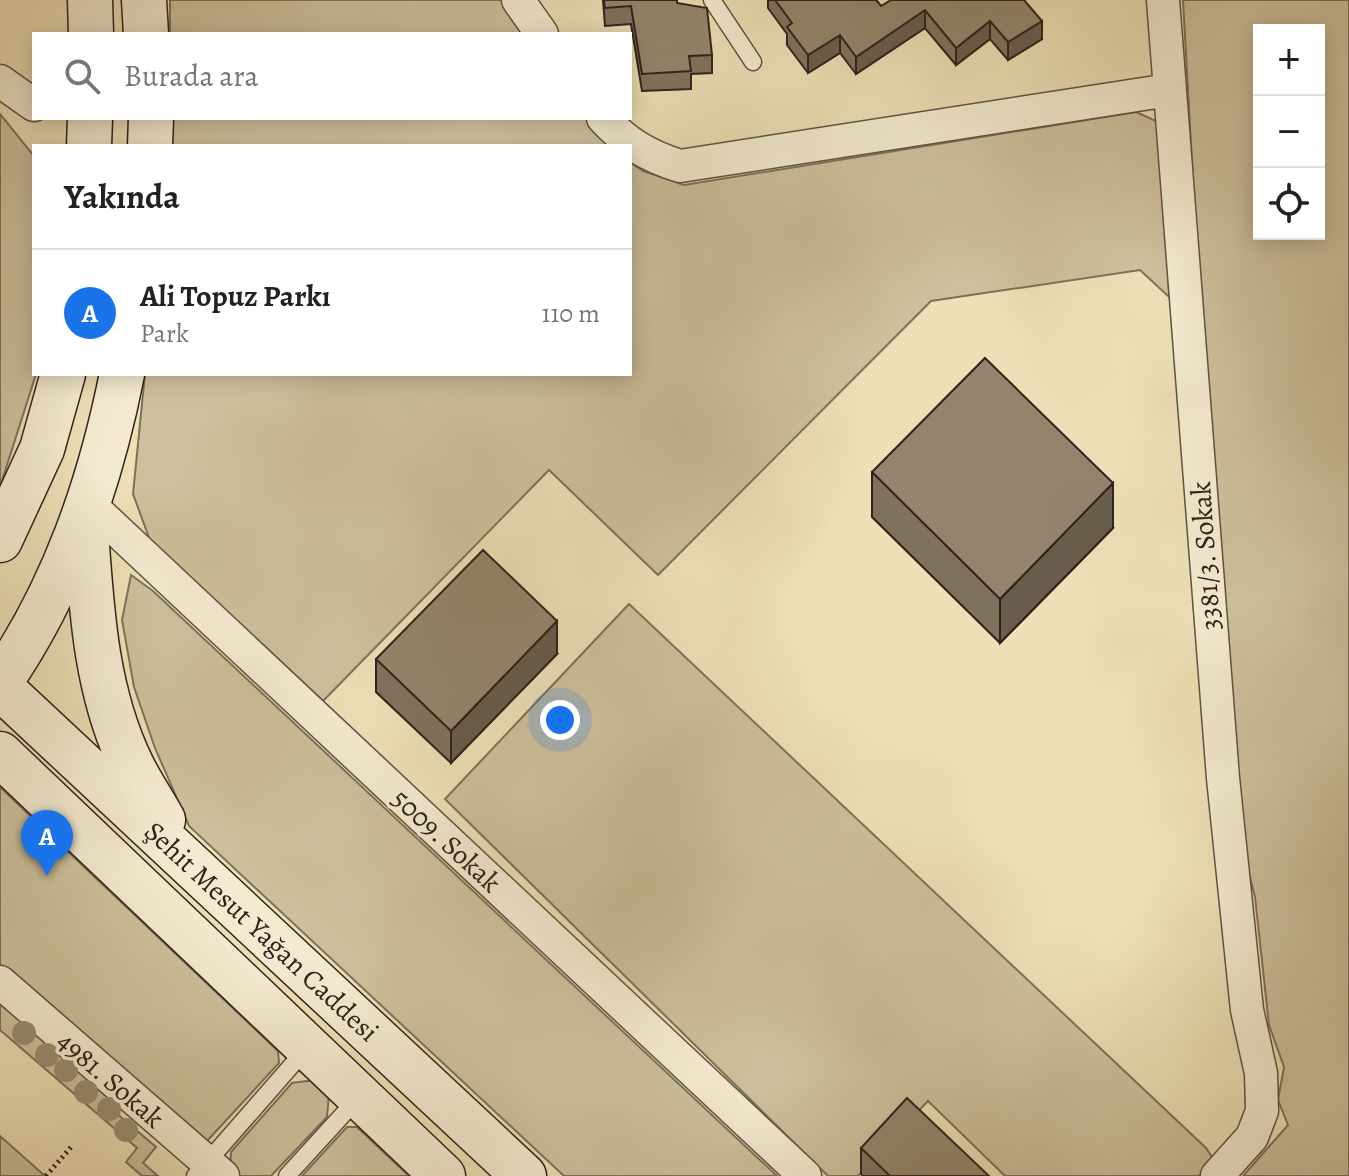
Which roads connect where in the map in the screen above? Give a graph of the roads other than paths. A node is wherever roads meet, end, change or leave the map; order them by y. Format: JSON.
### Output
{"nodes":[{"id":1,"x":90,"y":0,"type":"edge"},
{"id":2,"x":144,"y":0,"type":"edge"},
{"id":3,"x":518,"y":0,"type":"edge"},
{"id":4,"x":712,"y":0,"type":"edge"},
{"id":5,"x":1163,"y":0,"type":"edge"},
{"id":6,"x":91,"y":32,"type":"edge"},
{"id":7,"x":146,"y":32,"type":"edge"},
{"id":8,"x":541,"y":32,"type":"edge"},
{"id":9,"x":753,"y":62,"type":"dead end"},
{"id":10,"x":0,"y":81,"type":"edge"},
{"id":11,"x":1169,"y":90,"type":"junction"},
{"id":12,"x":32,"y":104,"type":"edge"},
{"id":13,"x":90,"y":120,"type":"edge"},
{"id":14,"x":151,"y":120,"type":"edge"},
{"id":15,"x":605,"y":120,"type":"edge"},
{"id":16,"x":89,"y":144,"type":"edge"},
{"id":17,"x":150,"y":144,"type":"edge"},
{"id":18,"x":631,"y":144,"type":"edge"},
{"id":19,"x":632,"y":145,"type":"edge"},
{"id":20,"x":62,"y":376,"type":"edge"},
{"id":21,"x":121,"y":376,"type":"edge"},
{"id":22,"x":87,"y":510,"type":"junction"},
{"id":23,"x":0,"y":540,"type":"edge"},
{"id":24,"x":0,"y":684,"type":"edge"},
{"id":25,"x":0,"y":754,"type":"edge"},
{"id":26,"x":188,"y":861,"type":"junction"},
{"id":27,"x":0,"y":982,"type":"edge"},
{"id":28,"x":343,"y":1007,"type":"junction"},
{"id":29,"x":307,"y":1048,"type":"junction"},
{"id":30,"x":396,"y":1056,"type":"junction"},
{"id":31,"x":359,"y":1097,"type":"junction"},
{"id":32,"x":208,"y":1171,"type":"edge"},
{"id":33,"x":287,"y":1176,"type":"edge"},
{"id":34,"x":443,"y":1176,"type":"edge"},
{"id":35,"x":524,"y":1176,"type":"edge"},
{"id":36,"x":805,"y":1176,"type":"edge"},
{"id":37,"x":1217,"y":1176,"type":"edge"}],
"edges":[{"from":1,"to":6,"type":"main road"},
{"from":2,"to":7,"type":"main road"},
{"from":3,"to":8,"type":"street"},
{"from":4,"to":9,"type":"lane"},
{"from":5,"to":11,"type":"street","name":"3381/3. Sokak"},
{"from":10,"to":12,"type":"street"},
{"from":11,"to":19,"type":"street"},
{"from":11,"to":37,"type":"street","name":"3381/3. Sokak"},
{"from":13,"to":16,"type":"main road"},
{"from":14,"to":17,"type":"main road"},
{"from":15,"to":18,"type":"street"},
{"from":20,"to":23,"type":"main road"},
{"from":21,"to":22,"type":"main road"},
{"from":22,"to":24,"type":"main road"},
{"from":22,"to":26,"type":"main road"},
{"from":22,"to":36,"type":"street","name":"5009. Sokak"},
{"from":24,"to":26,"type":"main road","name":"Şehit Mesut Yağan Caddesi"},
{"from":25,"to":29,"type":"main road","name":"Şehit Mesut Yağan Caddesi"},
{"from":26,"to":28,"type":"main road","name":"Şehit Mesut Yağan Caddesi"},
{"from":27,"to":32,"type":"street","name":"4981. Sokak"},
{"from":28,"to":29,"type":"main road"},
{"from":28,"to":30,"type":"main road","name":"Şehit Mesut Yağan Caddesi"},
{"from":29,"to":31,"type":"main road","name":"Şehit Mesut Yağan Caddesi"},
{"from":29,"to":32,"type":"lane"},
{"from":30,"to":31,"type":"main road"},
{"from":30,"to":35,"type":"main road","name":"Şehit Mesut Yağan Caddesi"},
{"from":31,"to":33,"type":"lane"},
{"from":31,"to":34,"type":"main road","name":"Şehit Mesut Yağan Caddesi"}]}
